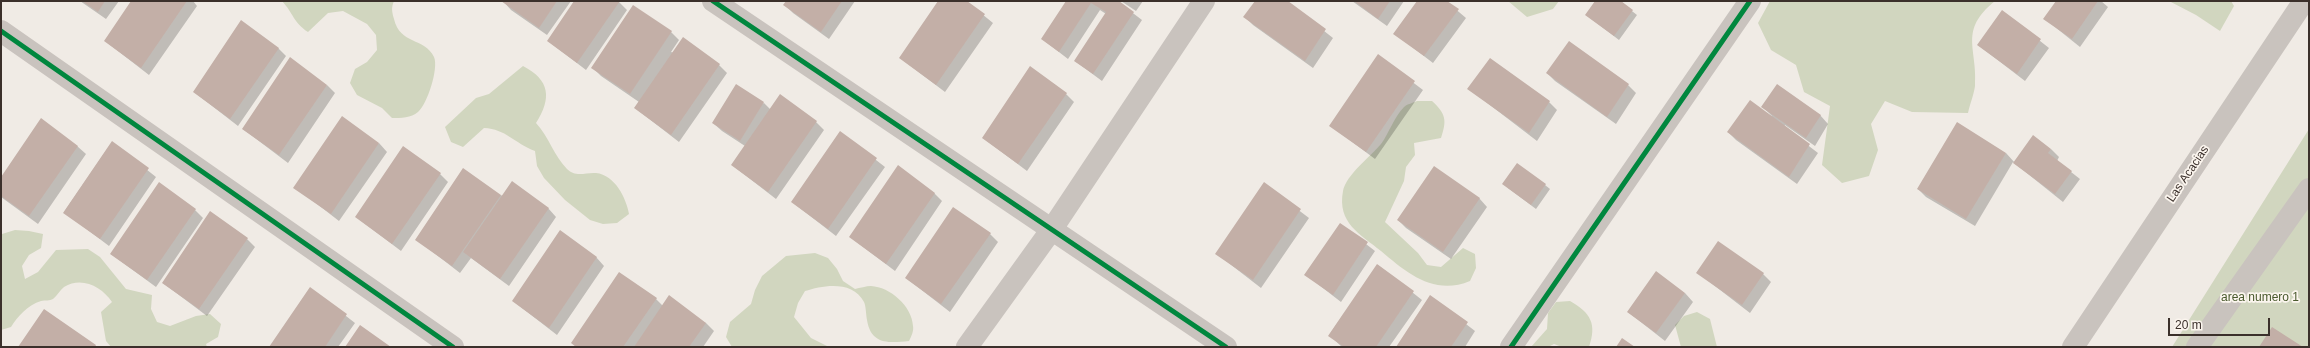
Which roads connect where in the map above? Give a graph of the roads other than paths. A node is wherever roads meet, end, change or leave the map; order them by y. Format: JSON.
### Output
{"nodes":[{"id":1,"x":713,"y":1,"type":"edge"},
{"id":2,"x":1204,"y":1,"type":"edge"},
{"id":3,"x":1750,"y":1,"type":"edge"},
{"id":4,"x":2300,"y":6,"type":"edge"},
{"id":5,"x":1,"y":32,"type":"edge"},
{"id":6,"x":2309,"y":189,"type":"edge"},
{"id":7,"x":1052,"y":229,"type":"junction"},
{"id":8,"x":453,"y":347,"type":"edge"},
{"id":9,"x":967,"y":347,"type":"edge"},
{"id":10,"x":1226,"y":347,"type":"edge"},
{"id":11,"x":1511,"y":347,"type":"edge"},
{"id":12,"x":2072,"y":347,"type":"edge"},
{"id":13,"x":2197,"y":347,"type":"edge"}],
"edges":[{"from":1,"to":7,"type":"street"},
{"from":2,"to":7,"type":"street"},
{"from":3,"to":11,"type":"street"},
{"from":4,"to":12,"type":"street","name":"Las Acacias"},
{"from":5,"to":8,"type":"street"},
{"from":6,"to":13,"type":"street"},
{"from":7,"to":9,"type":"street"},
{"from":7,"to":10,"type":"street"}]}
